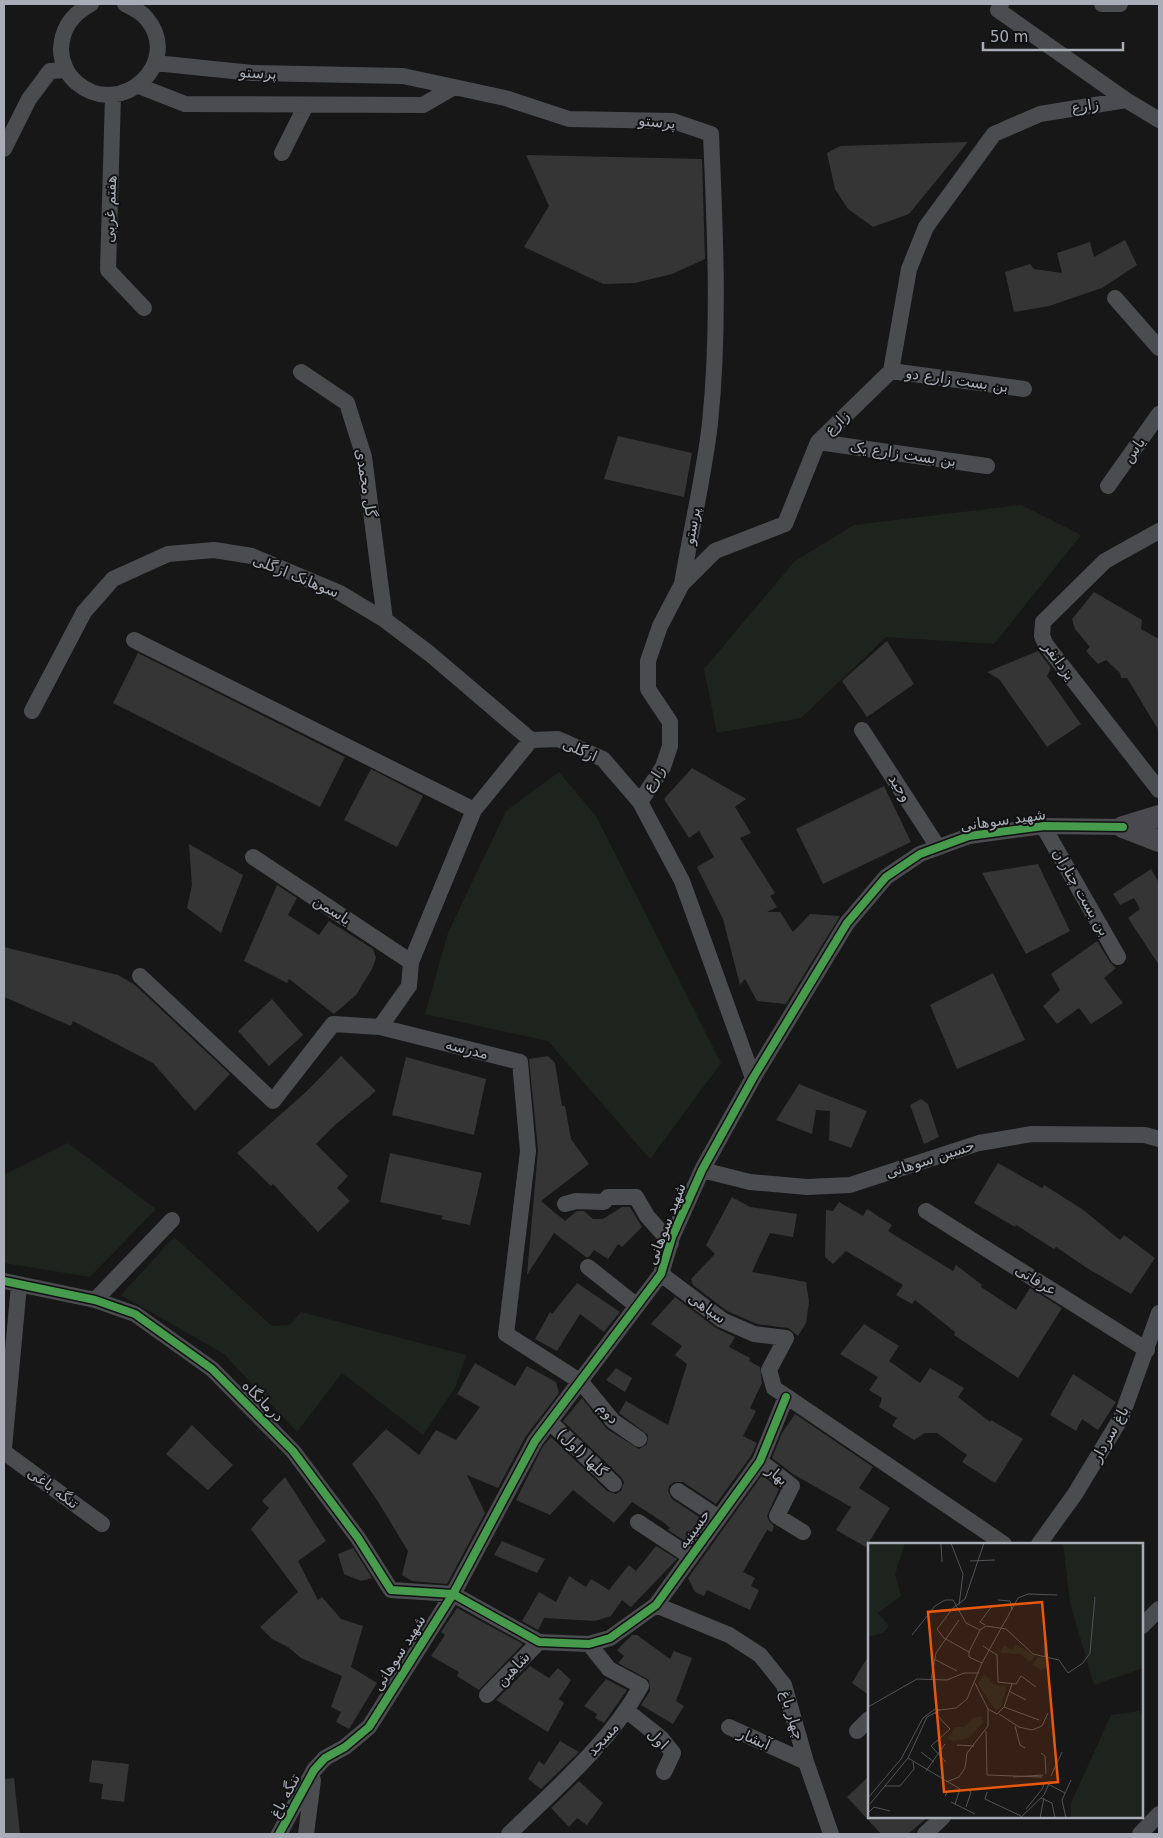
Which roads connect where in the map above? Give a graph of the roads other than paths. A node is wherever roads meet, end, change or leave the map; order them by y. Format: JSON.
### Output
{"nodes":[{"id":1,"x":125,"y":4,"type":"edge"},
{"id":2,"x":1001,"y":4,"type":"edge"},
{"id":3,"x":1102,"y":4,"type":"edge"},
{"id":4,"x":1120,"y":4,"type":"edge"},
{"id":5,"x":84,"y":6,"type":"edge"},
{"id":6,"x":139,"y":8,"type":"edge"},
{"id":7,"x":155,"y":63,"type":"junction"},
{"id":8,"x":66,"y":70,"type":"junction"},
{"id":9,"x":139,"y":86,"type":"junction"},
{"id":10,"x":454,"y":87,"type":"junction"},
{"id":11,"x":113,"y":96,"type":"junction"},
{"id":12,"x":1126,"y":100,"type":"junction"},
{"id":13,"x":306,"y":105,"type":"junction"},
{"id":14,"x":1159,"y":120,"type":"edge"},
{"id":15,"x":4,"y":149,"type":"edge"},
{"id":16,"x":282,"y":153,"type":"dead end"},
{"id":17,"x":1115,"y":298,"type":"dead end"},
{"id":18,"x":144,"y":308,"type":"dead end"},
{"id":19,"x":1159,"y":348,"type":"edge"},
{"id":20,"x":891,"y":371,"type":"junction"},
{"id":21,"x":301,"y":372,"type":"dead end"},
{"id":22,"x":1024,"y":390,"type":"dead end"},
{"id":23,"x":1159,"y":414,"type":"edge"},
{"id":24,"x":818,"y":442,"type":"junction"},
{"id":25,"x":987,"y":466,"type":"dead end"},
{"id":26,"x":1108,"y":486,"type":"dead end"},
{"id":27,"x":1159,"y":531,"type":"edge"},
{"id":28,"x":682,"y":584,"type":"junction"},
{"id":29,"x":385,"y":620,"type":"junction"},
{"id":30,"x":134,"y":640,"type":"dead end"},
{"id":31,"x":32,"y":711,"type":"dead end"},
{"id":32,"x":862,"y":730,"type":"dead end"},
{"id":33,"x":532,"y":740,"type":"junction"},
{"id":34,"x":1159,"y":790,"type":"edge"},
{"id":35,"x":640,"y":802,"type":"junction"},
{"id":36,"x":474,"y":810,"type":"junction"},
{"id":37,"x":1159,"y":816,"type":"edge"},
{"id":38,"x":1043,"y":826,"type":"junction"},
{"id":39,"x":1123,"y":827,"type":"junction"},
{"id":40,"x":1159,"y":841,"type":"edge"},
{"id":41,"x":938,"y":847,"type":"junction"},
{"id":42,"x":253,"y":858,"type":"dead end"},
{"id":43,"x":1118,"y":957,"type":"dead end"},
{"id":44,"x":411,"y":962,"type":"junction"},
{"id":45,"x":140,"y":976,"type":"dead end"},
{"id":46,"x":380,"y":1027,"type":"junction"},
{"id":47,"x":753,"y":1078,"type":"junction"},
{"id":48,"x":1159,"y":1139,"type":"edge"},
{"id":49,"x":702,"y":1170,"type":"junction"},
{"id":50,"x":566,"y":1204,"type":"dead end"},
{"id":51,"x":926,"y":1211,"type":"dead end"},
{"id":52,"x":172,"y":1220,"type":"dead end"},
{"id":53,"x":670,"y":1243,"type":"junction"},
{"id":54,"x":588,"y":1267,"type":"dead end"},
{"id":55,"x":661,"y":1274,"type":"junction"},
{"id":56,"x":12,"y":1283,"type":"edge"},
{"id":57,"x":96,"y":1300,"type":"junction"},
{"id":58,"x":637,"y":1306,"type":"junction"},
{"id":59,"x":1159,"y":1313,"type":"edge"},
{"id":60,"x":1147,"y":1350,"type":"junction"},
{"id":61,"x":581,"y":1382,"type":"junction"},
{"id":62,"x":786,"y":1397,"type":"junction"},
{"id":63,"x":550,"y":1422,"type":"junction"},
{"id":64,"x":639,"y":1439,"type":"dead end"},
{"id":65,"x":4,"y":1450,"type":"edge"},
{"id":66,"x":760,"y":1461,"type":"junction"},
{"id":67,"x":614,"y":1484,"type":"dead end"},
{"id":68,"x":678,"y":1491,"type":"dead end"},
{"id":69,"x":719,"y":1518,"type":"junction"},
{"id":70,"x":638,"y":1522,"type":"dead end"},
{"id":71,"x":102,"y":1524,"type":"dead end"},
{"id":72,"x":803,"y":1532,"type":"dead end"},
{"id":73,"x":1003,"y":1543,"type":"edge"},
{"id":74,"x":1040,"y":1543,"type":"edge"},
{"id":75,"x":691,"y":1557,"type":"junction"},
{"id":76,"x":453,"y":1594,"type":"junction"},
{"id":77,"x":656,"y":1605,"type":"junction"},
{"id":78,"x":1159,"y":1609,"type":"edge"},
{"id":79,"x":1143,"y":1625,"type":"edge"},
{"id":80,"x":539,"y":1642,"type":"junction"},
{"id":81,"x":589,"y":1644,"type":"junction"},
{"id":82,"x":487,"y":1695,"type":"dead end"},
{"id":83,"x":627,"y":1711,"type":"junction"},
{"id":84,"x":868,"y":1720,"type":"edge"},
{"id":85,"x":729,"y":1727,"type":"dead end"},
{"id":86,"x":858,"y":1731,"type":"dead end"},
{"id":87,"x":806,"y":1762,"type":"junction"},
{"id":88,"x":314,"y":1770,"type":"junction"},
{"id":89,"x":664,"y":1772,"type":"dead end"},
{"id":90,"x":1159,"y":1814,"type":"edge"},
{"id":91,"x":942,"y":1818,"type":"edge"},
{"id":92,"x":280,"y":1834,"type":"edge"},
{"id":93,"x":306,"y":1834,"type":"edge"},
{"id":94,"x":509,"y":1834,"type":"edge"},
{"id":95,"x":831,"y":1834,"type":"edge"},
{"id":96,"x":925,"y":1834,"type":"edge"},
{"id":97,"x":1140,"y":1834,"type":"edge"}],
"edges":[{"from":1,"to":6,"type":"street"},
{"from":2,"to":12,"type":"street"},
{"from":3,"to":4,"type":"street"},
{"from":5,"to":8,"type":"street"},
{"from":6,"to":7,"type":"street"},
{"from":7,"to":9,"type":"street"},
{"from":7,"to":10,"type":"street","name":"پرستو"},
{"from":8,"to":11,"type":"street"},
{"from":8,"to":15,"type":"street"},
{"from":9,"to":11,"type":"street"},
{"from":9,"to":13,"type":"street"},
{"from":10,"to":13,"type":"street"},
{"from":10,"to":28,"type":"street","name":"پرستو"},
{"from":11,"to":18,"type":"street","name":"هفتم غربی"},
{"from":12,"to":14,"type":"street"},
{"from":12,"to":20,"type":"street","name":"زارع"},
{"from":13,"to":16,"type":"street"},
{"from":17,"to":19,"type":"street"},
{"from":20,"to":22,"type":"street","name":"بن بست زارع دو"},
{"from":20,"to":24,"type":"street","name":"زارع"},
{"from":21,"to":29,"type":"street","name":"گل محمدی"},
{"from":23,"to":26,"type":"street","name":"یاس"},
{"from":24,"to":25,"type":"street","name":"بن بست زارع یک"},
{"from":24,"to":28,"type":"street","name":"زارع"},
{"from":27,"to":34,"type":"street","name":"یزدانفر"},
{"from":28,"to":35,"type":"street","name":"زارع"},
{"from":29,"to":31,"type":"street","name":"سوهانک ازگلی"},
{"from":29,"to":33,"type":"street","name":"سوهانک ازگلی"},
{"from":30,"to":36,"type":"street"},
{"from":32,"to":41,"type":"street","name":"وحید"},
{"from":33,"to":35,"type":"street","name":"ازگلی"},
{"from":33,"to":36,"type":"street"},
{"from":35,"to":47,"type":"street","name":"ازگلی"},
{"from":36,"to":44,"type":"street"},
{"from":37,"to":39,"type":"main road","name":"شهید سوهانی"},
{"from":38,"to":39,"type":"street","name":"شهید سوهانی"},
{"from":38,"to":41,"type":"street","name":"شهید سوهانی"},
{"from":38,"to":43,"type":"street","name":"بن بست چناران"},
{"from":39,"to":40,"type":"main road","name":"شهید سوهانی"},
{"from":41,"to":47,"type":"street","name":"شهید سوهانی"},
{"from":42,"to":44,"type":"street","name":"یاسمن"},
{"from":44,"to":46,"type":"street"},
{"from":45,"to":46,"type":"street","name":"مدرسه"},
{"from":46,"to":61,"type":"street","name":"مدرسه"},
{"from":47,"to":49,"type":"street","name":"شهید سوهانی"},
{"from":48,"to":49,"type":"street","name":"حسین سوهانی"},
{"from":49,"to":53,"type":"street","name":"شهید سوهانی"},
{"from":50,"to":53,"type":"street"},
{"from":51,"to":60,"type":"street","name":"عرفاتی"},
{"from":52,"to":57,"type":"street"},
{"from":53,"to":55,"type":"street","name":"شهید سوهانی"},
{"from":54,"to":58,"type":"street"},
{"from":55,"to":58,"type":"street","name":"شهید سوهانی"},
{"from":55,"to":62,"type":"street","name":"سپاهی"},
{"from":56,"to":57,"type":"street","name":"درمانگاه"},
{"from":56,"to":65,"type":"street","name":"تنگه باغی"},
{"from":57,"to":76,"type":"street","name":"درمانگاه"},
{"from":58,"to":61,"type":"street","name":"شهید سوهانی"},
{"from":59,"to":60,"type":"street","name":"باغ سردار"},
{"from":60,"to":74,"type":"street","name":"باغ سردار"},
{"from":61,"to":63,"type":"street","name":"شهید سوهانی"},
{"from":61,"to":64,"type":"street","name":"دوم"},
{"from":62,"to":66,"type":"street","name":"حسینیه"},
{"from":62,"to":73,"type":"street"},
{"from":63,"to":67,"type":"street","name":"گلها (اول)"},
{"from":63,"to":76,"type":"street","name":"شهید سوهانی"},
{"from":65,"to":71,"type":"street","name":"تنگه باغی"},
{"from":66,"to":69,"type":"street","name":"حسینیه"},
{"from":66,"to":72,"type":"street","name":"بهار"},
{"from":68,"to":69,"type":"street"},
{"from":69,"to":75,"type":"street","name":"حسینیه"},
{"from":70,"to":75,"type":"street"},
{"from":75,"to":77,"type":"street","name":"حسینیه"},
{"from":76,"to":80,"type":"street"},
{"from":76,"to":88,"type":"street","name":"شهید سوهانی"},
{"from":77,"to":81,"type":"street","name":"حسینیه"},
{"from":77,"to":87,"type":"street","name":"چهار باغ"},
{"from":78,"to":79,"type":"street"},
{"from":80,"to":81,"type":"street"},
{"from":80,"to":82,"type":"street","name":"شاهین"},
{"from":81,"to":83,"type":"street","name":"مسجد"},
{"from":83,"to":89,"type":"street","name":"اول"},
{"from":83,"to":94,"type":"street","name":"مسجد"},
{"from":84,"to":86,"type":"street"},
{"from":85,"to":87,"type":"street","name":"آبشار"},
{"from":87,"to":95,"type":"street","name":"چهار باغ"},
{"from":88,"to":92,"type":"street","name":"تنگه باغ"},
{"from":88,"to":93,"type":"street"},
{"from":90,"to":97,"type":"street"},
{"from":91,"to":96,"type":"street"}]}
